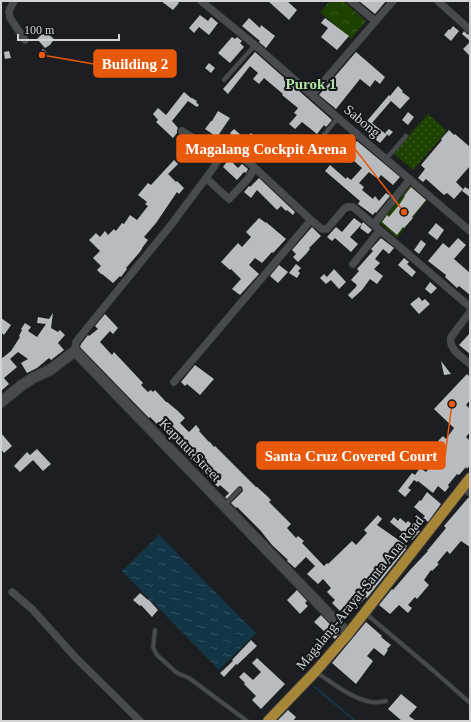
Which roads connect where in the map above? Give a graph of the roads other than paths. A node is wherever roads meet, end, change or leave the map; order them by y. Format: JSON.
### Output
{"nodes":[{"id":1,"x":14,"y":1,"type":"edge"},
{"id":2,"x":201,"y":1,"type":"edge"},
{"id":3,"x":351,"y":1,"type":"edge"},
{"id":4,"x":392,"y":1,"type":"edge"},
{"id":5,"x":438,"y":1,"type":"edge"},
{"id":6,"x":375,"y":21,"type":"junction"},
{"id":7,"x":470,"y":30,"type":"edge"},
{"id":8,"x":25,"y":40,"type":"dead end"},
{"id":9,"x":255,"y":45,"type":"junction"},
{"id":10,"x":224,"y":80,"type":"dead end"},
{"id":11,"x":312,"y":95,"type":"junction"},
{"id":12,"x":338,"y":118,"type":"junction"},
{"id":13,"x":182,"y":131,"type":"dead end"},
{"id":14,"x":406,"y":136,"type":"dead end"},
{"id":15,"x":317,"y":143,"type":"dead end"},
{"id":16,"x":230,"y":147,"type":"dead end"},
{"id":17,"x":386,"y":159,"type":"junction"},
{"id":18,"x":255,"y":168,"type":"junction"},
{"id":19,"x":206,"y":178,"type":"junction"},
{"id":20,"x":410,"y":179,"type":"junction"},
{"id":21,"x":311,"y":220,"type":"junction"},
{"id":22,"x":377,"y":227,"type":"junction"},
{"id":23,"x":470,"y":231,"type":"edge"},
{"id":24,"x":353,"y":264,"type":"dead end"},
{"id":25,"x":470,"y":307,"type":"edge"},
{"id":26,"x":470,"y":312,"type":"edge"},
{"id":27,"x":75,"y":351,"type":"junction"},
{"id":28,"x":470,"y":364,"type":"edge"},
{"id":29,"x":174,"y":382,"type":"dead end"},
{"id":30,"x":1,"y":402,"type":"edge"},
{"id":31,"x":470,"y":478,"type":"edge"},
{"id":32,"x":240,"y":489,"type":"dead end"},
{"id":33,"x":467,"y":490,"type":"edge"},
{"id":34,"x":225,"y":506,"type":"junction"},
{"id":35,"x":12,"y":592,"type":"dead end"},
{"id":36,"x":364,"y":612,"type":"junction"},
{"id":37,"x":155,"y":630,"type":"dead end"},
{"id":38,"x":348,"y":634,"type":"junction"},
{"id":39,"x":315,"y":672,"type":"junction"},
{"id":40,"x":386,"y":701,"type":"dead end"},
{"id":41,"x":470,"y":703,"type":"edge"},
{"id":42,"x":140,"y":721,"type":"edge"},
{"id":43,"x":247,"y":721,"type":"edge"},
{"id":44,"x":268,"y":721,"type":"edge"}],
"edges":[{"from":1,"to":8,"type":"street"},
{"from":2,"to":9,"type":"street","name":"Sabong"},
{"from":3,"to":6,"type":"street"},
{"from":4,"to":6,"type":"street"},
{"from":5,"to":7,"type":"street"},
{"from":6,"to":11,"type":"street"},
{"from":9,"to":10,"type":"lane"},
{"from":9,"to":11,"type":"street","name":"Sabong"},
{"from":11,"to":12,"type":"street","name":"Sabong"},
{"from":12,"to":15,"type":"lane"},
{"from":12,"to":17,"type":"street","name":"Sabong"},
{"from":13,"to":19,"type":"street"},
{"from":14,"to":17,"type":"lane"},
{"from":16,"to":18,"type":"street"},
{"from":17,"to":20,"type":"street","name":"Sabong"},
{"from":18,"to":19,"type":"street"},
{"from":18,"to":21,"type":"street"},
{"from":19,"to":27,"type":"street"},
{"from":20,"to":22,"type":"street"},
{"from":20,"to":23,"type":"street","name":"Sabong"},
{"from":21,"to":22,"type":"street"},
{"from":21,"to":29,"type":"street"},
{"from":22,"to":24,"type":"street"},
{"from":22,"to":25,"type":"street"},
{"from":26,"to":28,"type":"street"},
{"from":27,"to":30,"type":"street"},
{"from":27,"to":34,"type":"street","name":"Kaputut Street"},
{"from":31,"to":33,"type":"main road","name":"Magalang-Arayat-Santa Ana Road"},
{"from":32,"to":34,"type":"lane"},
{"from":33,"to":36,"type":"main road","name":"Magalang-Arayat-Santa Ana Road"},
{"from":34,"to":38,"type":"street","name":"Kaputut Street"},
{"from":35,"to":42,"type":"street"},
{"from":36,"to":38,"type":"main road","name":"Magalang-Arayat-Santa Ana Road"},
{"from":36,"to":41,"type":"lane"},
{"from":37,"to":43,"type":"lane"},
{"from":38,"to":39,"type":"main road","name":"Magalang-Arayat-Santa Ana Road"},
{"from":39,"to":40,"type":"lane"},
{"from":39,"to":44,"type":"main road","name":"Magalang-Arayat-Santa Ana Road"}]}
